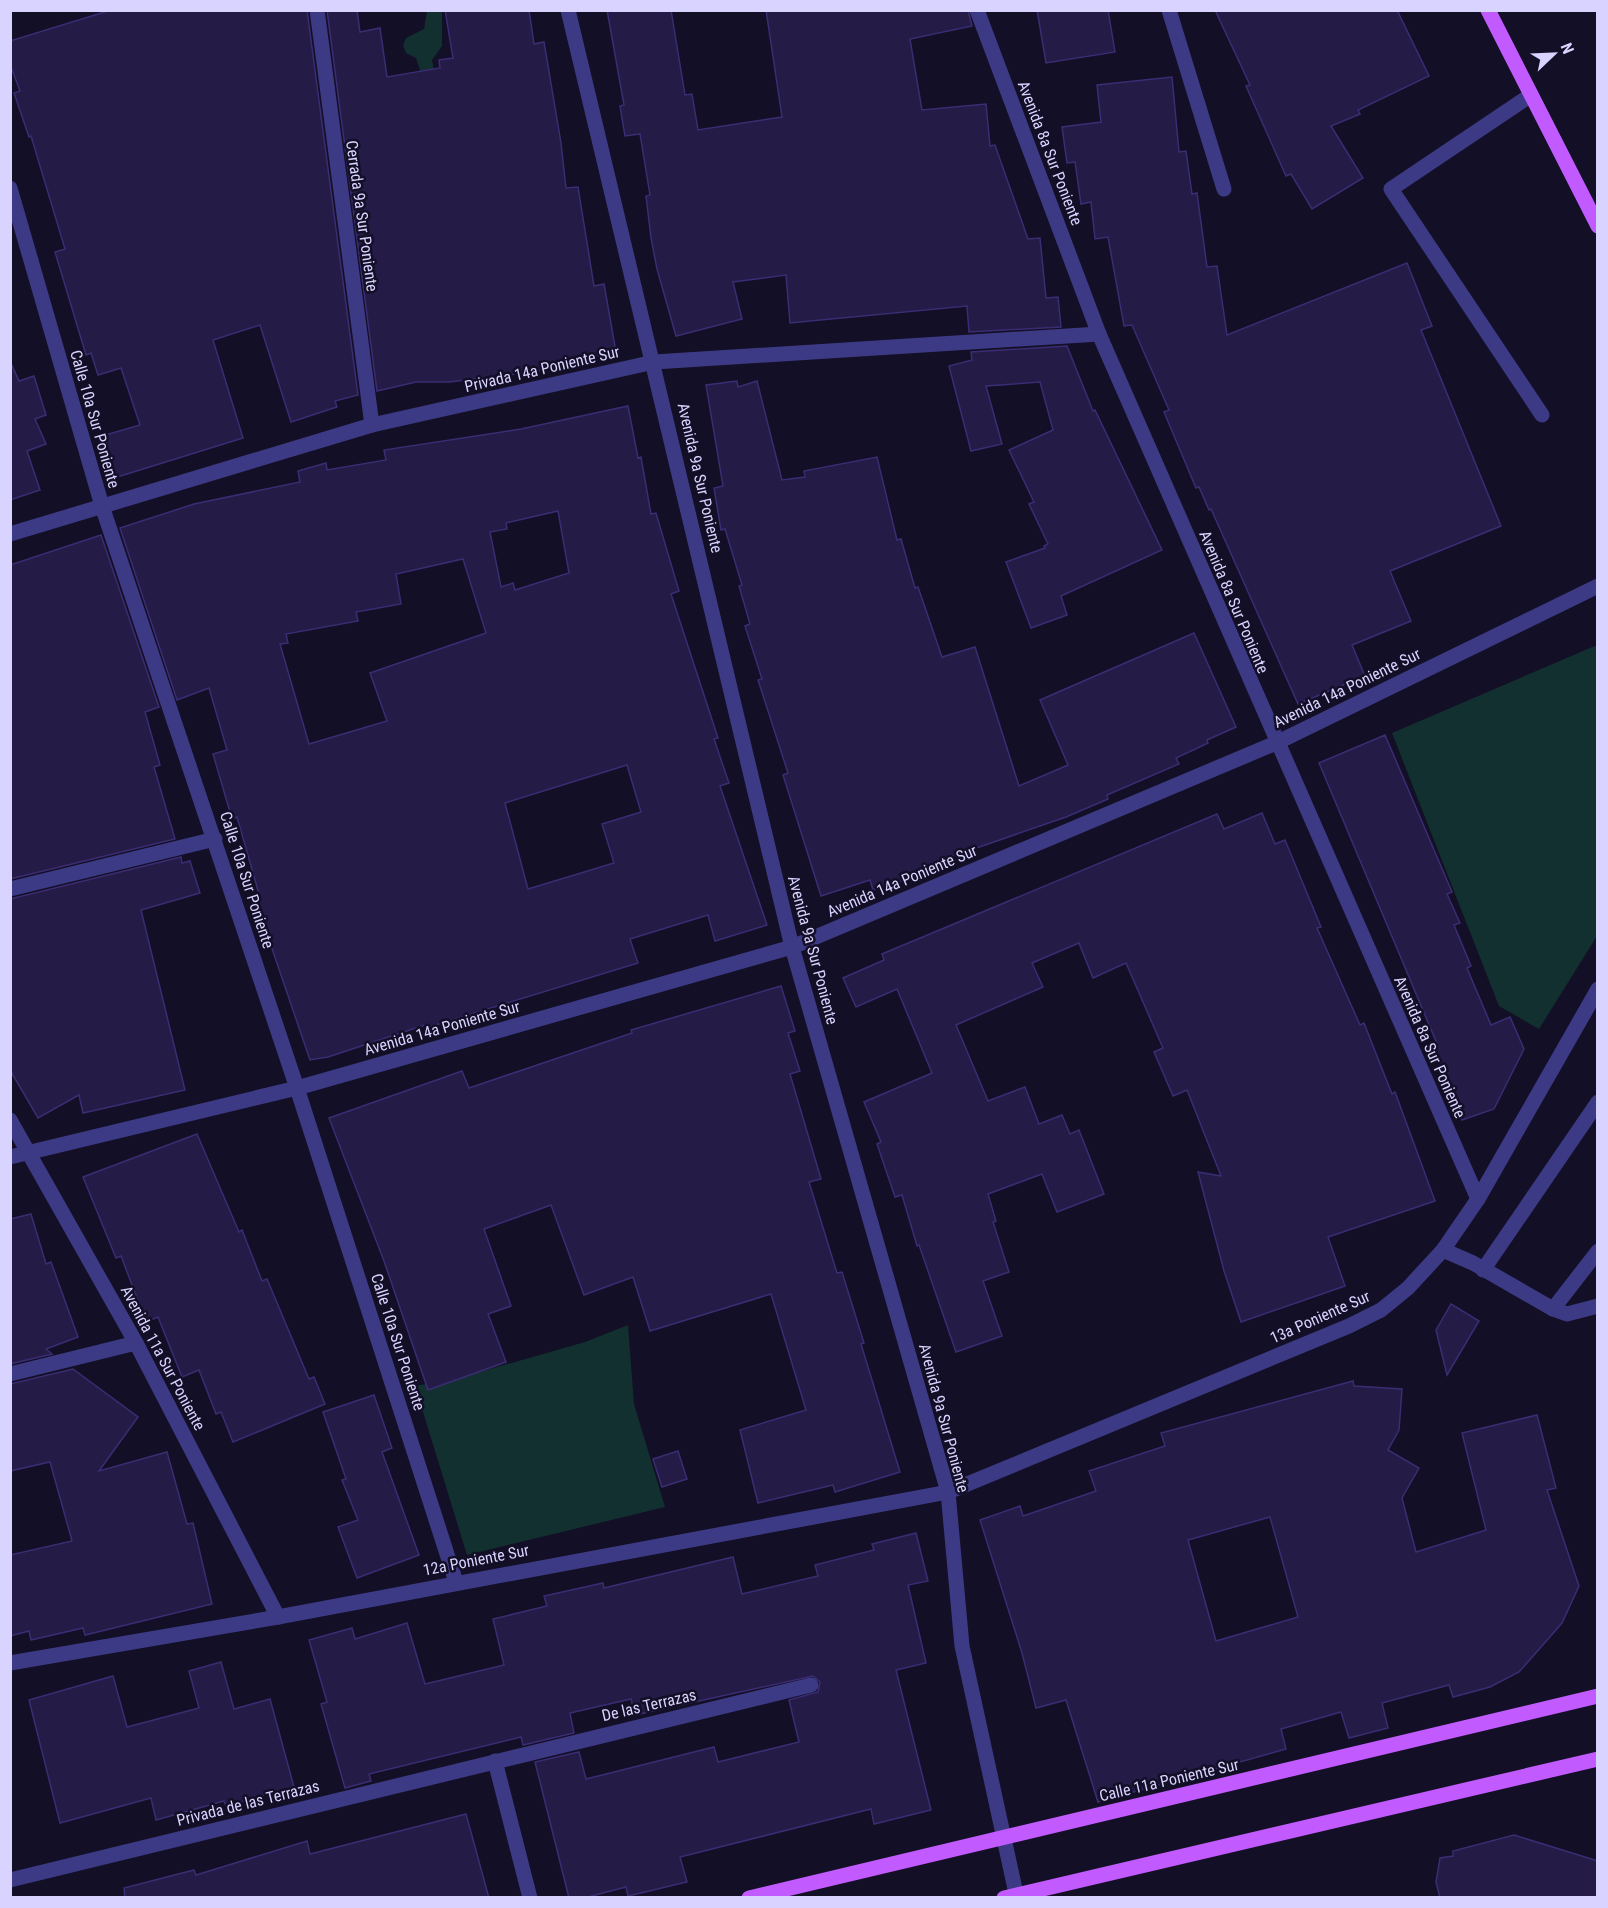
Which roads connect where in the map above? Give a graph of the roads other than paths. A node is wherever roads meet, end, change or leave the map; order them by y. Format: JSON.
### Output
{"nodes":[{"id":1,"x":317,"y":10,"type":"edge"},
{"id":2,"x":568,"y":10,"type":"edge"},
{"id":3,"x":977,"y":10,"type":"edge"},
{"id":4,"x":1169,"y":10,"type":"edge"},
{"id":5,"x":1488,"y":10,"type":"edge"},
{"id":6,"x":1531,"y":95,"type":"junction"},
{"id":7,"x":10,"y":188,"type":"edge"},
{"id":8,"x":1224,"y":189,"type":"dead end"},
{"id":9,"x":1598,"y":226,"type":"edge"},
{"id":10,"x":1099,"y":334,"type":"junction"},
{"id":11,"x":654,"y":362,"type":"junction"},
{"id":12,"x":1542,"y":415,"type":"dead end"},
{"id":13,"x":372,"y":425,"type":"junction"},
{"id":14,"x":102,"y":506,"type":"junction"},
{"id":15,"x":10,"y":534,"type":"edge"},
{"id":16,"x":1598,"y":586,"type":"edge"},
{"id":17,"x":1276,"y":742,"type":"junction"},
{"id":18,"x":215,"y":839,"type":"junction"},
{"id":19,"x":10,"y":889,"type":"edge"},
{"id":20,"x":792,"y":947,"type":"junction"},
{"id":21,"x":1598,"y":989,"type":"edge"},
{"id":22,"x":297,"y":1088,"type":"junction"},
{"id":23,"x":1598,"y":1102,"type":"edge"},
{"id":24,"x":10,"y":1120,"type":"edge"},
{"id":25,"x":30,"y":1153,"type":"junction"},
{"id":26,"x":10,"y":1157,"type":"edge"},
{"id":27,"x":1478,"y":1199,"type":"junction"},
{"id":28,"x":1443,"y":1250,"type":"junction"},
{"id":29,"x":1598,"y":1251,"type":"edge"},
{"id":30,"x":1483,"y":1270,"type":"junction"},
{"id":31,"x":1598,"y":1306,"type":"edge"},
{"id":32,"x":1553,"y":1309,"type":"junction"},
{"id":33,"x":136,"y":1343,"type":"junction"},
{"id":34,"x":10,"y":1374,"type":"edge"},
{"id":35,"x":948,"y":1492,"type":"junction"},
{"id":36,"x":456,"y":1582,"type":"junction"},
{"id":37,"x":278,"y":1617,"type":"junction"},
{"id":38,"x":10,"y":1663,"type":"edge"},
{"id":39,"x":811,"y":1685,"type":"dead end"},
{"id":40,"x":1598,"y":1696,"type":"edge"},
{"id":41,"x":1598,"y":1759,"type":"edge"},
{"id":42,"x":495,"y":1761,"type":"junction"},
{"id":43,"x":1002,"y":1838,"type":"junction"},
{"id":44,"x":10,"y":1880,"type":"edge"},
{"id":45,"x":1012,"y":1896,"type":"edge"},
{"id":46,"x":530,"y":1898,"type":"edge"},
{"id":47,"x":749,"y":1898,"type":"edge"}],
"edges":[{"from":1,"to":13,"type":"street","name":"Cerrada 9a Sur Poniente"},
{"from":2,"to":11,"type":"street","name":"Avenida 9a Sur Poniente"},
{"from":3,"to":10,"type":"street","name":"Avenida 8a Sur Poniente"},
{"from":4,"to":8,"type":"street"},
{"from":5,"to":6,"type":"main road"},
{"from":6,"to":9,"type":"main road"},
{"from":6,"to":12,"type":"street"},
{"from":7,"to":14,"type":"street","name":"Calle 10a Sur Poniente"},
{"from":10,"to":11,"type":"street","name":"Privada 14a Poniente Sur"},
{"from":10,"to":17,"type":"street","name":"Avenida 8a Sur Poniente"},
{"from":11,"to":13,"type":"street","name":"Privada 14a Poniente Sur"},
{"from":11,"to":20,"type":"street","name":"Avenida 9a Sur Poniente"},
{"from":13,"to":14,"type":"street","name":"Privada 14a Poniente Sur"},
{"from":14,"to":15,"type":"street","name":"Privada 14a Poniente Sur"},
{"from":14,"to":18,"type":"street","name":"Calle 10a Sur Poniente"},
{"from":16,"to":17,"type":"street","name":"Avenida 14a Poniente Sur"},
{"from":17,"to":20,"type":"street","name":"Avenida 14a Poniente Sur"},
{"from":17,"to":27,"type":"street","name":"Avenida 8a Sur Poniente"},
{"from":18,"to":19,"type":"street"},
{"from":18,"to":22,"type":"street","name":"Calle 10a Sur Poniente"},
{"from":20,"to":22,"type":"street","name":"Avenida 14a Poniente Sur"},
{"from":20,"to":35,"type":"street","name":"Avenida 9a Sur Poniente"},
{"from":21,"to":27,"type":"street","name":"13a Poniente Sur"},
{"from":22,"to":25,"type":"street","name":"Avenida 14a Poniente Sur"},
{"from":22,"to":36,"type":"street","name":"Calle 10a Sur Poniente"},
{"from":23,"to":30,"type":"street"},
{"from":24,"to":25,"type":"street","name":"Avenida 11a Sur Poniente"},
{"from":25,"to":26,"type":"street","name":"Avenida 14a Poniente Sur"},
{"from":25,"to":33,"type":"street","name":"Avenida 11a Sur Poniente"},
{"from":27,"to":28,"type":"street","name":"13a Poniente Sur"},
{"from":28,"to":30,"type":"street"},
{"from":28,"to":35,"type":"street","name":"13a Poniente Sur"},
{"from":29,"to":32,"type":"street"},
{"from":30,"to":32,"type":"street"},
{"from":31,"to":32,"type":"street"},
{"from":33,"to":34,"type":"street"},
{"from":33,"to":37,"type":"street","name":"Avenida 11a Sur Poniente"},
{"from":35,"to":36,"type":"street","name":"12a Poniente Sur"},
{"from":35,"to":43,"type":"street","name":"Avenida 9a Sur Poniente"},
{"from":36,"to":37,"type":"street","name":"12a Poniente Sur"},
{"from":37,"to":38,"type":"street","name":"12a Poniente Sur"},
{"from":39,"to":42,"type":"street","name":"De las Terrazas"},
{"from":40,"to":43,"type":"main road","name":"Calle 11a Poniente Sur"},
{"from":41,"to":45,"type":"main road"},
{"from":42,"to":44,"type":"street","name":"Privada de las Terrazas"},
{"from":42,"to":46,"type":"street"},
{"from":43,"to":45,"type":"street","name":"Avenida 9a Sur Poniente"},
{"from":43,"to":47,"type":"main road","name":"Calle 11a Poniente Sur"}]}
